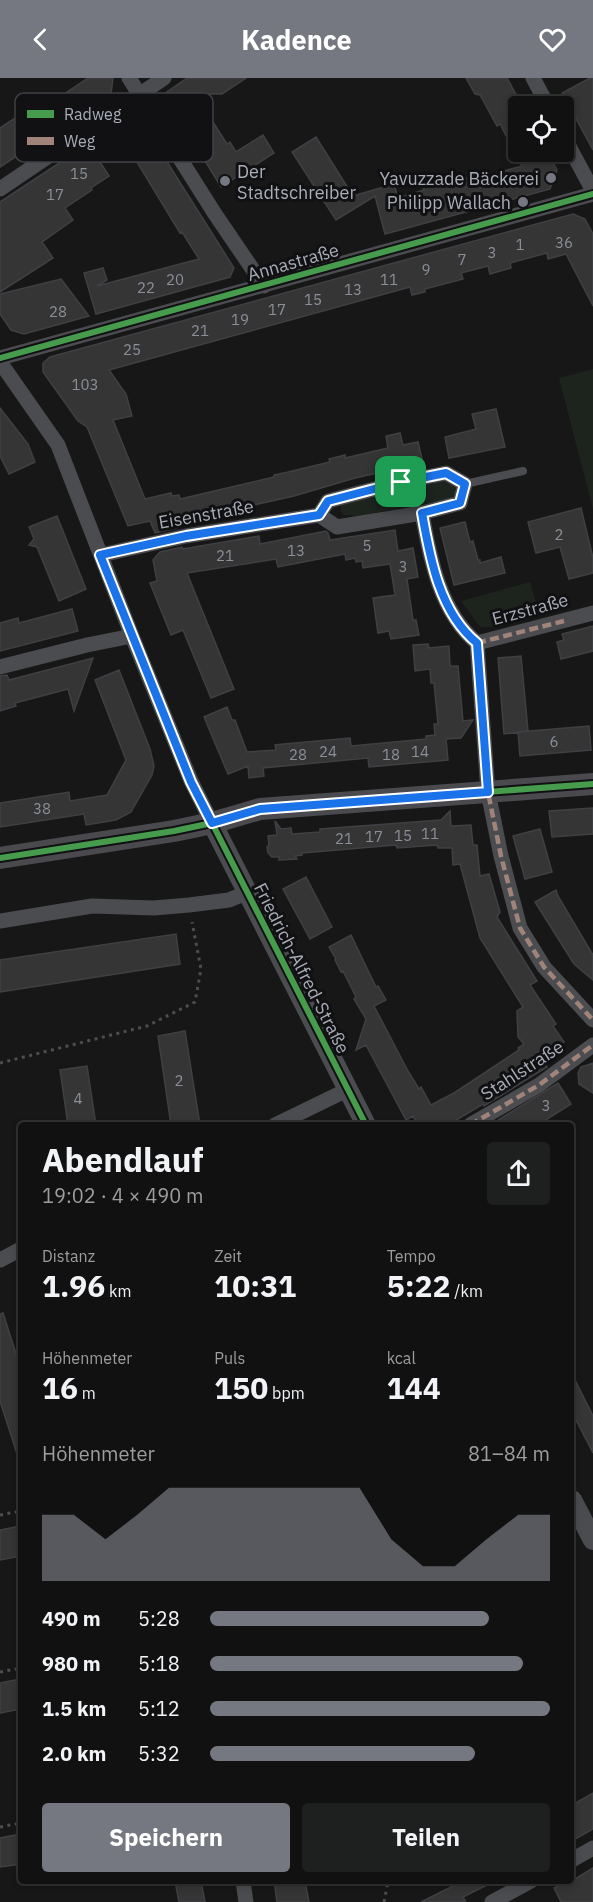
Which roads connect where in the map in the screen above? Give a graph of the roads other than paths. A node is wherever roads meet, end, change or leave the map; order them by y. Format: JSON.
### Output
{"nodes":[{"id":1,"x":129,"y":78,"type":"edge"},
{"id":2,"x":164,"y":78,"type":"edge"},
{"id":3,"x":533,"y":78,"type":"edge"},
{"id":4,"x":139,"y":93,"type":"edge"},
{"id":5,"x":142,"y":93,"type":"edge"},
{"id":6,"x":543,"y":96,"type":"edge"},
{"id":7,"x":574,"y":156,"type":"edge"},
{"id":8,"x":40,"y":162,"type":"edge"},
{"id":9,"x":182,"y":162,"type":"edge"},
{"id":10,"x":0,"y":189,"type":"edge"},
{"id":11,"x":593,"y":193,"type":"edge"},
{"id":12,"x":264,"y":286,"type":"junction"},
{"id":13,"x":0,"y":360,"type":"edge"},
{"id":14,"x":523,"y":471,"type":"dead end"},
{"id":15,"x":465,"y":484,"type":"junction"},
{"id":16,"x":422,"y":513,"type":"junction"},
{"id":17,"x":319,"y":515,"type":"junction"},
{"id":18,"x":100,"y":555,"type":"junction"},
{"id":19,"x":593,"y":613,"type":"edge"},
{"id":20,"x":132,"y":636,"type":"junction"},
{"id":21,"x":477,"y":643,"type":"junction"},
{"id":22,"x":0,"y":667,"type":"edge"},
{"id":23,"x":593,"y":784,"type":"edge"},
{"id":24,"x":488,"y":792,"type":"junction"},
{"id":25,"x":212,"y":823,"type":"junction"},
{"id":26,"x":0,"y":858,"type":"edge"},
{"id":27,"x":246,"y":893,"type":"junction"},
{"id":28,"x":0,"y":921,"type":"edge"},
{"id":29,"x":593,"y":1020,"type":"edge"},
{"id":30,"x":593,"y":1045,"type":"edge"},
{"id":31,"x":347,"y":1090,"type":"junction"},
{"id":32,"x":281,"y":1122,"type":"edge"},
{"id":33,"x":364,"y":1122,"type":"edge"},
{"id":34,"x":475,"y":1122,"type":"edge"},
{"id":35,"x":18,"y":1255,"type":"edge"},
{"id":36,"x":0,"y":1260,"type":"edge"},
{"id":37,"x":574,"y":1504,"type":"edge"},
{"id":38,"x":593,"y":1540,"type":"edge"},
{"id":39,"x":593,"y":1848,"type":"edge"},
{"id":40,"x":574,"y":1859,"type":"edge"},
{"id":41,"x":243,"y":1884,"type":"edge"},
{"id":42,"x":525,"y":1884,"type":"edge"},
{"id":43,"x":246,"y":1902,"type":"edge"},
{"id":44,"x":492,"y":1902,"type":"edge"}],
"edges":[{"from":1,"to":4,"type":"street"},
{"from":2,"to":5,"type":"street"},
{"from":3,"to":6,"type":"street"},
{"from":7,"to":11,"type":"street"},
{"from":8,"to":10,"type":"street"},
{"from":9,"to":12,"type":"street"},
{"from":11,"to":12,"type":"street","name":"Annastraße"},
{"from":12,"to":13,"type":"street","name":"Annastraße"},
{"from":13,"to":18,"type":"street","name":"Friedrich-Alfred-Straße"},
{"from":14,"to":15,"type":"lane"},
{"from":15,"to":16,"type":"street"},
{"from":15,"to":17,"type":"street","name":"Eisenstraße"},
{"from":16,"to":17,"type":"street"},
{"from":16,"to":21,"type":"street"},
{"from":17,"to":18,"type":"street","name":"Eisenstraße"},
{"from":18,"to":20,"type":"street","name":"Friedrich-Alfred-Straße"},
{"from":19,"to":21,"type":"street","name":"Erzstraße"},
{"from":20,"to":22,"type":"street"},
{"from":20,"to":25,"type":"street","name":"Friedrich-Alfred-Straße"},
{"from":21,"to":24,"type":"street"},
{"from":23,"to":24,"type":"main road"},
{"from":24,"to":25,"type":"main road"},
{"from":24,"to":29,"type":"street"},
{"from":25,"to":26,"type":"main road"},
{"from":25,"to":27,"type":"street","name":"Friedrich-Alfred-Straße"},
{"from":27,"to":28,"type":"street"},
{"from":27,"to":31,"type":"street","name":"Friedrich-Alfred-Straße"},
{"from":30,"to":34,"type":"street","name":"Stahlstraße"},
{"from":31,"to":32,"type":"street"},
{"from":31,"to":33,"type":"street","name":"Friedrich-Alfred-Straße"},
{"from":35,"to":36,"type":"street"},
{"from":37,"to":38,"type":"street"},
{"from":39,"to":40,"type":"street"},
{"from":41,"to":43,"type":"street"},
{"from":42,"to":44,"type":"street"}]}
